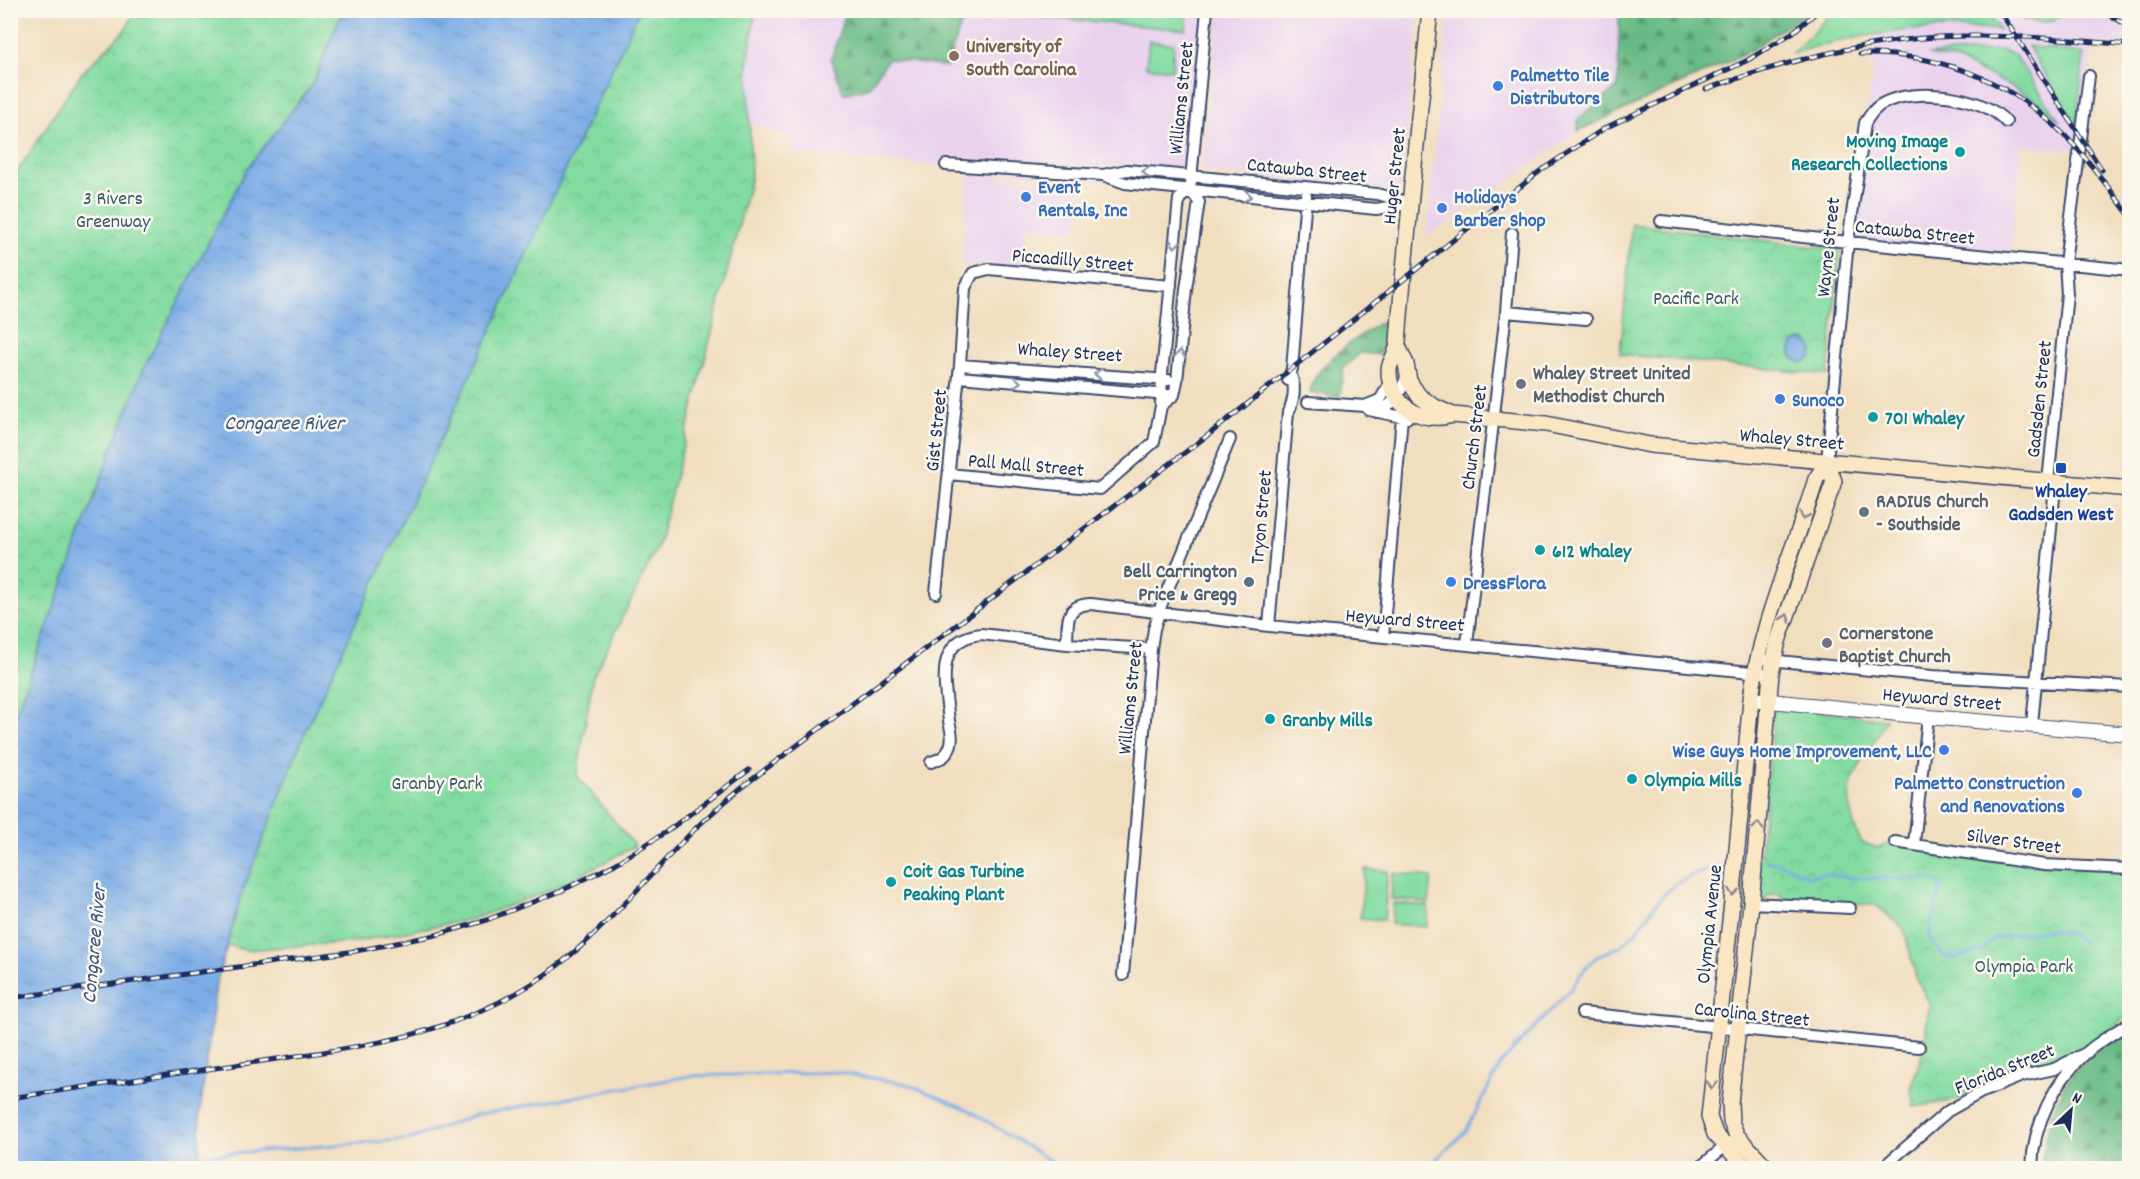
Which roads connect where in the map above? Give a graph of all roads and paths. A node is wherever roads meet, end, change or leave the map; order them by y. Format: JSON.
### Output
{"nodes":[{"id":1,"x":1207,"y":10,"type":"edge"},
{"id":2,"x":1430,"y":10,"type":"edge"},
{"id":3,"x":2089,"y":76,"type":"dead end"},
{"id":4,"x":2006,"y":122,"type":"dead end"},
{"id":5,"x":946,"y":165,"type":"dead end"},
{"id":6,"x":1103,"y":175,"type":"junction"},
{"id":7,"x":1191,"y":176,"type":"junction"},
{"id":8,"x":1307,"y":187,"type":"junction"},
{"id":9,"x":1190,"y":190,"type":"junction"},
{"id":10,"x":1305,"y":202,"type":"junction"},
{"id":11,"x":1411,"y":203,"type":"junction"},
{"id":12,"x":1661,"y":221,"type":"dead end"},
{"id":13,"x":1512,"y":233,"type":"dead end"},
{"id":14,"x":1848,"y":242,"type":"junction"},
{"id":15,"x":2065,"y":263,"type":"junction"},
{"id":16,"x":2130,"y":270,"type":"edge"},
{"id":17,"x":973,"y":273,"type":"joint"},
{"id":18,"x":1171,"y":286,"type":"junction"},
{"id":19,"x":1506,"y":312,"type":"junction"},
{"id":20,"x":1586,"y":319,"type":"dead end"},
{"id":21,"x":1398,"y":346,"type":"junction"},
{"id":22,"x":960,"y":365,"type":"junction"},
{"id":23,"x":1407,"y":375,"type":"junction"},
{"id":24,"x":959,"y":377,"type":"junction"},
{"id":25,"x":1162,"y":379,"type":"junction"},
{"id":26,"x":1177,"y":381,"type":"junction"},
{"id":27,"x":1390,"y":383,"type":"junction"},
{"id":28,"x":1398,"y":398,"type":"junction"},
{"id":29,"x":1161,"y":400,"type":"junction"},
{"id":30,"x":1308,"y":402,"type":"dead end"},
{"id":31,"x":1365,"y":406,"type":"junction"},
{"id":32,"x":1377,"y":412,"type":"junction"},
{"id":33,"x":1453,"y":415,"type":"junction"},
{"id":34,"x":1402,"y":417,"type":"junction"},
{"id":35,"x":1426,"y":417,"type":"junction"},
{"id":36,"x":1494,"y":418,"type":"junction"},
{"id":37,"x":1230,"y":439,"type":"dead end"},
{"id":38,"x":1827,"y":462,"type":"junction"},
{"id":39,"x":949,"y":474,"type":"junction"},
{"id":40,"x":2048,"y":482,"type":"junction"},
{"id":41,"x":2130,"y":489,"type":"edge"},
{"id":42,"x":936,"y":593,"type":"dead end"},
{"id":43,"x":1159,"y":612,"type":"junction"},
{"id":44,"x":1269,"y":626,"type":"junction"},
{"id":45,"x":1383,"y":637,"type":"junction"},
{"id":46,"x":1067,"y":644,"type":"junction"},
{"id":47,"x":1467,"y":644,"type":"junction"},
{"id":48,"x":1151,"y":649,"type":"junction"},
{"id":49,"x":1755,"y":665,"type":"junction"},
{"id":50,"x":1772,"y":668,"type":"junction"},
{"id":51,"x":2036,"y":682,"type":"junction"},
{"id":52,"x":2130,"y":687,"type":"edge"},
{"id":53,"x":1751,"y":699,"type":"junction"},
{"id":54,"x":1769,"y":701,"type":"junction"},
{"id":55,"x":1928,"y":717,"type":"junction"},
{"id":56,"x":2032,"y":724,"type":"junction"},
{"id":57,"x":2130,"y":734,"type":"edge"},
{"id":58,"x":931,"y":762,"type":"dead end"},
{"id":59,"x":1895,"y":842,"type":"dead end"},
{"id":60,"x":1914,"y":844,"type":"junction"},
{"id":61,"x":2130,"y":869,"type":"edge"},
{"id":62,"x":1751,"y":903,"type":"junction"},
{"id":63,"x":1850,"y":908,"type":"dead end"},
{"id":64,"x":1123,"y":975,"type":"dead end"},
{"id":65,"x":1582,"y":1013,"type":"dead end"},
{"id":66,"x":2130,"y":1022,"type":"edge"},
{"id":67,"x":1718,"y":1028,"type":"junction"},
{"id":68,"x":1738,"y":1030,"type":"junction"},
{"id":69,"x":1919,"y":1047,"type":"dead end"},
{"id":70,"x":2088,"y":1052,"type":"junction"},
{"id":71,"x":1731,"y":1141,"type":"junction"},
{"id":72,"x":1699,"y":1168,"type":"edge"},
{"id":73,"x":1746,"y":1168,"type":"edge"},
{"id":74,"x":1767,"y":1168,"type":"edge"},
{"id":75,"x":1882,"y":1168,"type":"edge"},
{"id":76,"x":2032,"y":1168,"type":"edge"}],
"edges":[{"from":1,"to":7,"type":"street","name":"Williams Street"},
{"from":2,"to":11,"type":"main road","name":"Huger Street"},
{"from":3,"to":15,"type":"street","name":"Gadsden Street"},
{"from":4,"to":14,"type":"street","name":"Wayne Street"},
{"from":5,"to":6,"type":"street","name":"Catawba Street"},
{"from":7,"to":6,"type":"street","name":"Catawba Street","one_way":true},
{"from":6,"to":9,"type":"street","name":"Catawba Street"},
{"from":7,"to":8,"type":"street","name":"Catawba Street"},
{"from":7,"to":9,"type":"street","name":"Williams Street"},
{"from":8,"to":10,"type":"street","name":"Tryon Street"},
{"from":8,"to":11,"type":"street","name":"Catawba Street"},
{"from":9,"to":10,"type":"street","name":"Catawba Street","one_way":true},
{"from":9,"to":18,"type":"street","name":"Williams Street","one_way":true},
{"from":26,"to":9,"type":"street","name":"Williams Street","one_way":true},
{"from":10,"to":11,"type":"street","name":"Catawba Street"},
{"from":10,"to":44,"type":"street","name":"Tryon Street"},
{"from":11,"to":21,"type":"main road","name":"Huger Street"},
{"from":12,"to":14,"type":"street","name":"Catawba Street"},
{"from":13,"to":19,"type":"street","name":"Church Street"},
{"from":14,"to":15,"type":"street","name":"Catawba Street"},
{"from":14,"to":38,"type":"street","name":"Wayne Street"},
{"from":15,"to":16,"type":"street","name":"Catawba Street"},
{"from":15,"to":40,"type":"street","name":"Gadsden Street"},
{"from":17,"to":18,"type":"street","name":"Piccadilly Street"},
{"from":17,"to":22,"type":"street","name":"Gist Street"},
{"from":18,"to":25,"type":"street","name":"Williams Street"},
{"from":19,"to":20,"type":"street"},
{"from":19,"to":36,"type":"street","name":"Church Street"},
{"from":21,"to":23,"type":"main road","name":"Whaley Street"},
{"from":21,"to":27,"type":"main road"},
{"from":22,"to":24,"type":"street","name":"Gist Street"},
{"from":25,"to":22,"type":"street","name":"Whaley Street","one_way":true},
{"from":23,"to":28,"type":"street"},
{"from":23,"to":33,"type":"main road","name":"Whaley Street"},
{"from":24,"to":29,"type":"street","name":"Whaley Street","one_way":true},
{"from":24,"to":39,"type":"street","name":"Gist Street"},
{"from":25,"to":26,"type":"street","name":"Whaley Street"},
{"from":25,"to":29,"type":"street","name":"Williams Street"},
{"from":26,"to":29,"type":"street","name":"Williams Street"},
{"from":27,"to":28,"type":"main road"},
{"from":27,"to":31,"type":"street"},
{"from":28,"to":32,"type":"street"},
{"from":28,"to":35,"type":"main road"},
{"from":29,"to":39,"type":"street","name":"Pall Mall Street"},
{"from":30,"to":31,"type":"street","name":"Whaley Street"},
{"from":31,"to":32,"type":"street","name":"Whaley Street"},
{"from":32,"to":34,"type":"street","name":"Whaley Street"},
{"from":33,"to":35,"type":"main road","name":"Whaley Street"},
{"from":33,"to":36,"type":"main road","name":"Whaley Street"},
{"from":34,"to":35,"type":"street","name":"Whaley Street"},
{"from":34,"to":45,"type":"street"},
{"from":36,"to":38,"type":"main road","name":"Whaley Street"},
{"from":36,"to":47,"type":"street","name":"Church Street"},
{"from":37,"to":43,"type":"street","name":"Williams Street"},
{"from":38,"to":40,"type":"main road","name":"Whaley Street"},
{"from":38,"to":49,"type":"main road","name":"Wayne Street","one_way":true},
{"from":50,"to":38,"type":"main road","name":"Wayne Street","one_way":true},
{"from":39,"to":42,"type":"street","name":"Gist Street"},
{"from":40,"to":41,"type":"main road","name":"Whaley Street"},
{"from":40,"to":51,"type":"street","name":"Gadsden Street"},
{"from":43,"to":44,"type":"street","name":"Heyward Street"},
{"from":43,"to":46,"type":"street","name":"Heyward Street"},
{"from":43,"to":48,"type":"street","name":"Williams Street"},
{"from":44,"to":45,"type":"street","name":"Heyward Street"},
{"from":45,"to":47,"type":"street","name":"Heyward Street"},
{"from":46,"to":48,"type":"street"},
{"from":46,"to":58,"type":"street"},
{"from":47,"to":49,"type":"street","name":"Heyward Street"},
{"from":48,"to":64,"type":"street","name":"Williams Street"},
{"from":49,"to":50,"type":"street","name":"Heyward Street"},
{"from":49,"to":53,"type":"main road","name":"Olympia Avenue"},
{"from":50,"to":51,"type":"street","name":"Heyward Street"},
{"from":50,"to":54,"type":"main road","name":"Olympia Avenue"},
{"from":51,"to":52,"type":"street","name":"Heyward Street"},
{"from":51,"to":56,"type":"street","name":"Gadsden Street"},
{"from":53,"to":54,"type":"street","name":"Heyward Street"},
{"from":53,"to":67,"type":"main road","name":"Olympia Avenue","one_way":true},
{"from":54,"to":55,"type":"street","name":"Heyward Street"},
{"from":62,"to":54,"type":"main road","name":"Olympia Avenue","one_way":true},
{"from":55,"to":56,"type":"street","name":"Heyward Street"},
{"from":55,"to":60,"type":"street"},
{"from":56,"to":57,"type":"street","name":"Heyward Street"},
{"from":59,"to":60,"type":"street","name":"Silver Street"},
{"from":60,"to":61,"type":"street","name":"Silver Street"},
{"from":62,"to":63,"type":"street"},
{"from":62,"to":68,"type":"main road","name":"Olympia Avenue"},
{"from":65,"to":67,"type":"street","name":"Carolina Street"},
{"from":66,"to":70,"type":"street"},
{"from":67,"to":68,"type":"street","name":"Carolina Street"},
{"from":67,"to":71,"type":"main road","name":"Olympia Avenue","one_way":true},
{"from":68,"to":69,"type":"street","name":"Carolina Street"},
{"from":68,"to":71,"type":"main road","name":"Olympia Avenue"},
{"from":70,"to":75,"type":"street","name":"Florida Street"},
{"from":70,"to":76,"type":"street"},
{"from":71,"to":72,"type":"street"},
{"from":71,"to":73,"type":"main road","name":"Olympia Avenue"},
{"from":71,"to":74,"type":"main road","name":"Olympia Avenue"}]}
